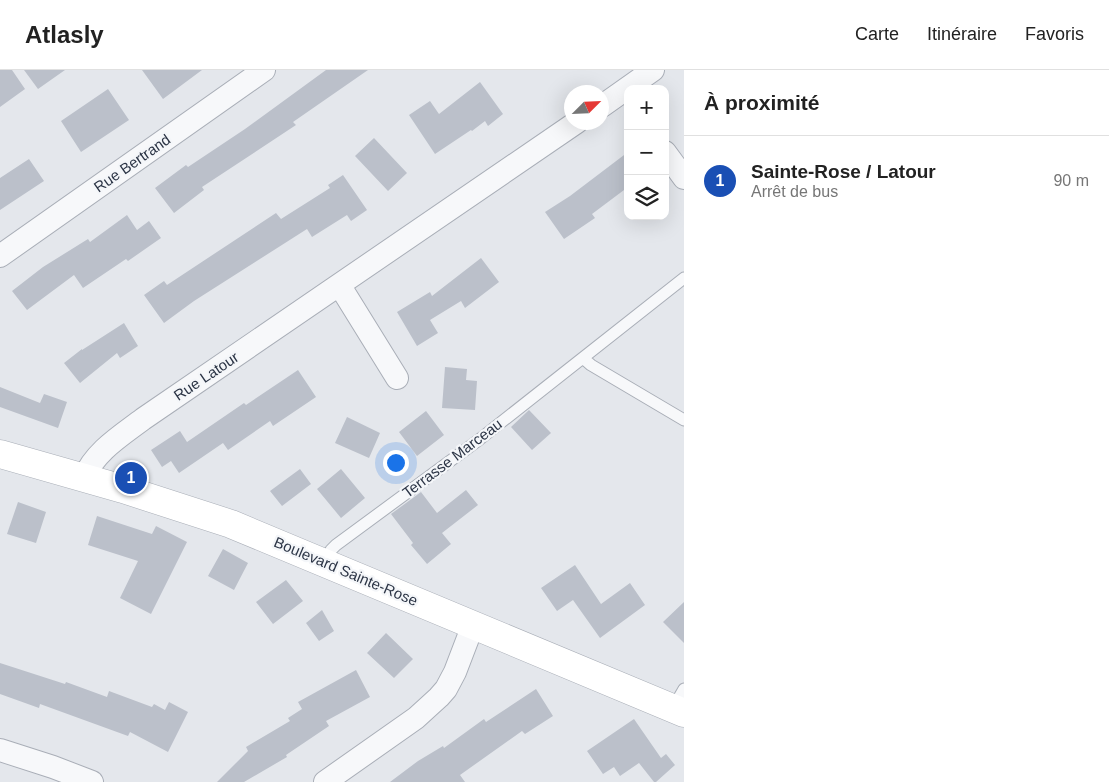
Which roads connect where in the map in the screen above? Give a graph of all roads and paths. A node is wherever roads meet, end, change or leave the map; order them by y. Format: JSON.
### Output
{"nodes":[{"id":1,"x":264,"y":70,"type":"edge"},
{"id":2,"x":653,"y":70,"type":"edge"},
{"id":3,"x":636,"y":85,"type":"edge"},
{"id":4,"x":624,"y":95,"type":"edge"},
{"id":5,"x":609,"y":103,"type":"edge"},
{"id":6,"x":565,"y":130,"type":"edge"},
{"id":7,"x":669,"y":157,"type":"edge"},
{"id":8,"x":684,"y":178,"type":"edge"},
{"id":9,"x":0,"y":256,"type":"edge"},
{"id":10,"x":684,"y":278,"type":"edge"},
{"id":11,"x":340,"y":286,"type":"junction"},
{"id":12,"x":583,"y":358,"type":"junction"},
{"id":13,"x":397,"y":378,"type":"dead end"},
{"id":14,"x":684,"y":420,"type":"edge"},
{"id":15,"x":0,"y":454,"type":"edge"},
{"id":16,"x":84,"y":478,"type":"junction"},
{"id":17,"x":324,"y":562,"type":"junction"},
{"id":18,"x":474,"y":625,"type":"junction"},
{"id":19,"x":680,"y":703,"type":"edge"},
{"id":20,"x":0,"y":750,"type":"edge"},
{"id":21,"x":92,"y":782,"type":"edge"},
{"id":22,"x":325,"y":782,"type":"edge"}],
"edges":[{"from":1,"to":9,"type":"street","name":"Rue Bertrand"},
{"from":2,"to":3,"type":"street"},
{"from":4,"to":5,"type":"street"},
{"from":6,"to":11,"type":"street","name":"Rue Latour"},
{"from":7,"to":8,"type":"street"},
{"from":10,"to":12,"type":"lane","name":"Terrasse Marceau"},
{"from":11,"to":13,"type":"street"},
{"from":11,"to":16,"type":"street","name":"Rue Latour"},
{"from":12,"to":14,"type":"lane"},
{"from":12,"to":17,"type":"lane","name":"Terrasse Marceau"},
{"from":15,"to":16,"type":"street","name":"Boulevard Sainte-Rose"},
{"from":16,"to":17,"type":"street","name":"Boulevard Sainte-Rose"},
{"from":17,"to":18,"type":"street","name":"Boulevard Sainte-Rose"},
{"from":18,"to":19,"type":"street","name":"Boulevard Sainte-Rose"},
{"from":18,"to":22,"type":"street"},
{"from":20,"to":21,"type":"street"}]}
